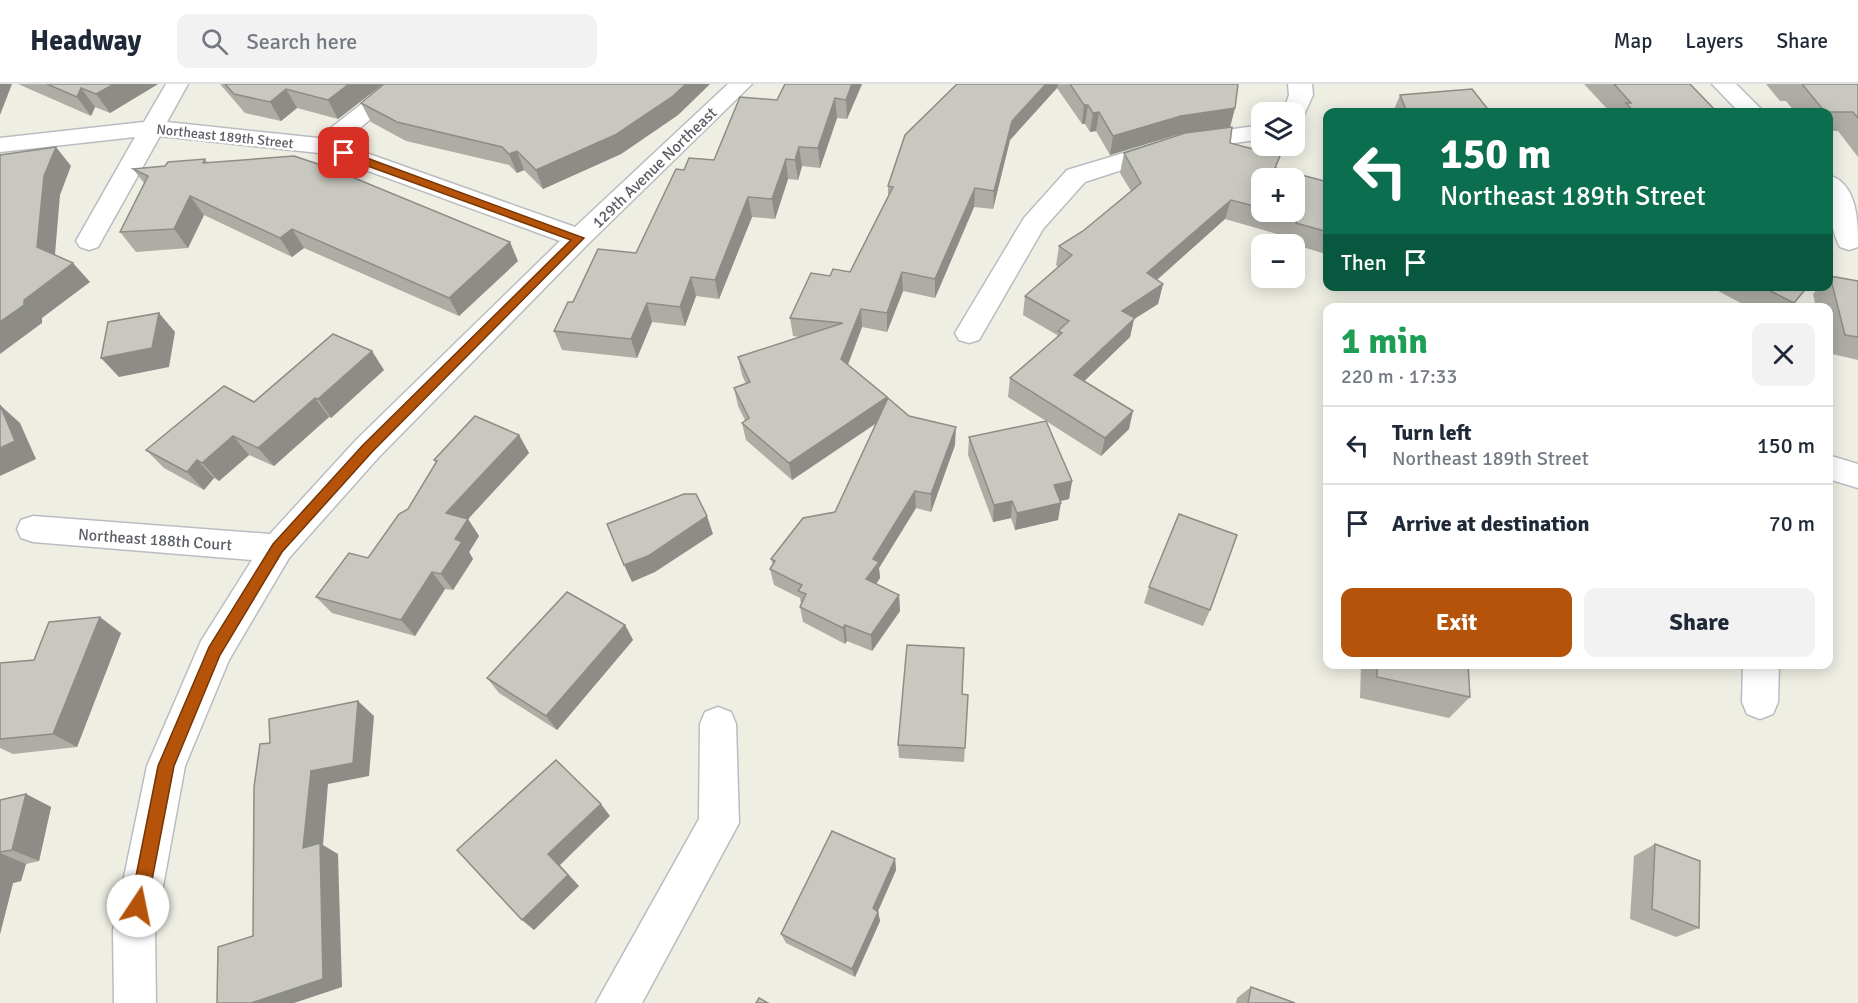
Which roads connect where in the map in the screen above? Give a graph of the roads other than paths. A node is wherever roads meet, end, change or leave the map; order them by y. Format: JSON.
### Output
{"nodes":[{"id":1,"x":177,"y":84,"type":"edge"},
{"id":2,"x":401,"y":84,"type":"edge"},
{"id":3,"x":741,"y":84,"type":"edge"},
{"id":4,"x":1300,"y":84,"type":"edge"},
{"id":5,"x":1723,"y":84,"type":"edge"},
{"id":6,"x":1298,"y":102,"type":"edge"},
{"id":7,"x":1748,"y":108,"type":"edge"},
{"id":8,"x":151,"y":128,"type":"junction"},
{"id":9,"x":1251,"y":134,"type":"edge"},
{"id":10,"x":0,"y":145,"type":"edge"},
{"id":11,"x":322,"y":146,"type":"junction"},
{"id":12,"x":1833,"y":189,"type":"edge"},
{"id":13,"x":579,"y":238,"type":"junction"},
{"id":14,"x":89,"y":241,"type":"dead end"},
{"id":15,"x":1849,"y":241,"type":"dead end"},
{"id":16,"x":969,"y":333,"type":"dead end"},
{"id":17,"x":1833,"y":468,"type":"edge"},
{"id":18,"x":1858,"y":476,"type":"edge"},
{"id":19,"x":33,"y":529,"type":"dead end"},
{"id":20,"x":278,"y":548,"type":"junction"},
{"id":21,"x":1761,"y":669,"type":"edge"},
{"id":22,"x":1760,"y":702,"type":"dead end"},
{"id":23,"x":718,"y":724,"type":"dead end"},
{"id":24,"x":135,"y":1003,"type":"edge"},
{"id":25,"x":618,"y":1003,"type":"edge"}],
"edges":[{"from":1,"to":8,"type":"street"},
{"from":2,"to":11,"type":"street"},
{"from":3,"to":13,"type":"street","name":"129th Avenue Northeast"},
{"from":4,"to":6,"type":"street"},
{"from":5,"to":7,"type":"street"},
{"from":8,"to":10,"type":"street","name":"Northeast 189th Street"},
{"from":8,"to":11,"type":"street","name":"Northeast 189th Street"},
{"from":8,"to":14,"type":"street"},
{"from":9,"to":16,"type":"street"},
{"from":11,"to":13,"type":"street","name":"Northeast 189th Street"},
{"from":12,"to":15,"type":"street"},
{"from":13,"to":20,"type":"street","name":"129th Avenue Northeast"},
{"from":17,"to":18,"type":"street"},
{"from":19,"to":20,"type":"street","name":"Northeast 188th Court"},
{"from":20,"to":24,"type":"street","name":"129th Avenue Northeast"},
{"from":21,"to":22,"type":"street"},
{"from":23,"to":25,"type":"street"}]}
